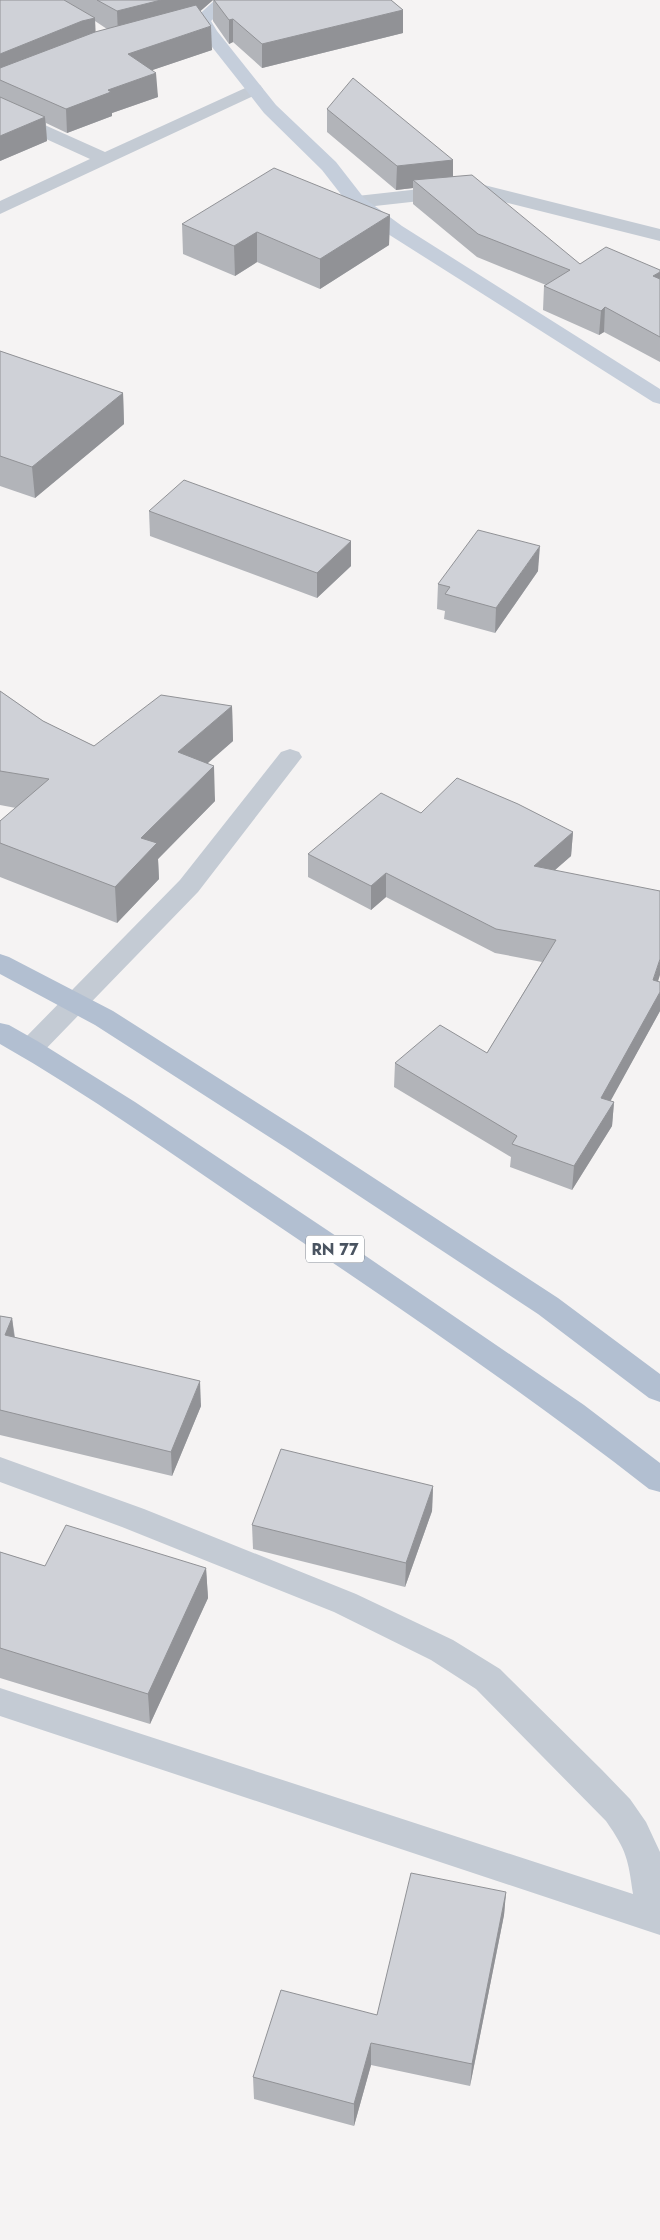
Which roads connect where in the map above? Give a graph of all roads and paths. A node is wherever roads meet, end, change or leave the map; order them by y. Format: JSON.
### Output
{"nodes":[{"id":1,"x":226,"y":0,"type":"edge"},
{"id":2,"x":254,"y":89,"type":"junction"},
{"id":3,"x":0,"y":111,"type":"edge"},
{"id":4,"x":104,"y":158,"type":"junction"},
{"id":5,"x":357,"y":202,"type":"junction"},
{"id":6,"x":0,"y":208,"type":"edge"},
{"id":7,"x":660,"y":234,"type":"edge"},
{"id":8,"x":660,"y":398,"type":"edge"},
{"id":9,"x":290,"y":757,"type":"dead end"},
{"id":10,"x":0,"y":963,"type":"edge"},
{"id":11,"x":73,"y":1003,"type":"junction"},
{"id":12,"x":0,"y":1032,"type":"edge"},
{"id":13,"x":30,"y":1048,"type":"junction"},
{"id":14,"x":660,"y":1390,"type":"edge"},
{"id":15,"x":0,"y":1468,"type":"edge"},
{"id":16,"x":660,"y":1480,"type":"edge"},
{"id":17,"x":0,"y":1702,"type":"edge"},
{"id":18,"x":657,"y":1919,"type":"edge"}],
"edges":[{"from":1,"to":2,"type":"main road"},
{"from":2,"to":4,"type":"street"},
{"from":2,"to":5,"type":"main road"},
{"from":3,"to":4,"type":"street"},
{"from":4,"to":6,"type":"street"},
{"from":5,"to":7,"type":"street"},
{"from":5,"to":8,"type":"main road"},
{"from":9,"to":11,"type":"street"},
{"from":10,"to":11,"type":"main road"},
{"from":11,"to":13,"type":"street"},
{"from":11,"to":14,"type":"main road"},
{"from":12,"to":13,"type":"main road","number":"RN 77"},
{"from":13,"to":16,"type":"main road","number":"RN 77"},
{"from":15,"to":18,"type":"street"},
{"from":17,"to":18,"type":"street"}]}
